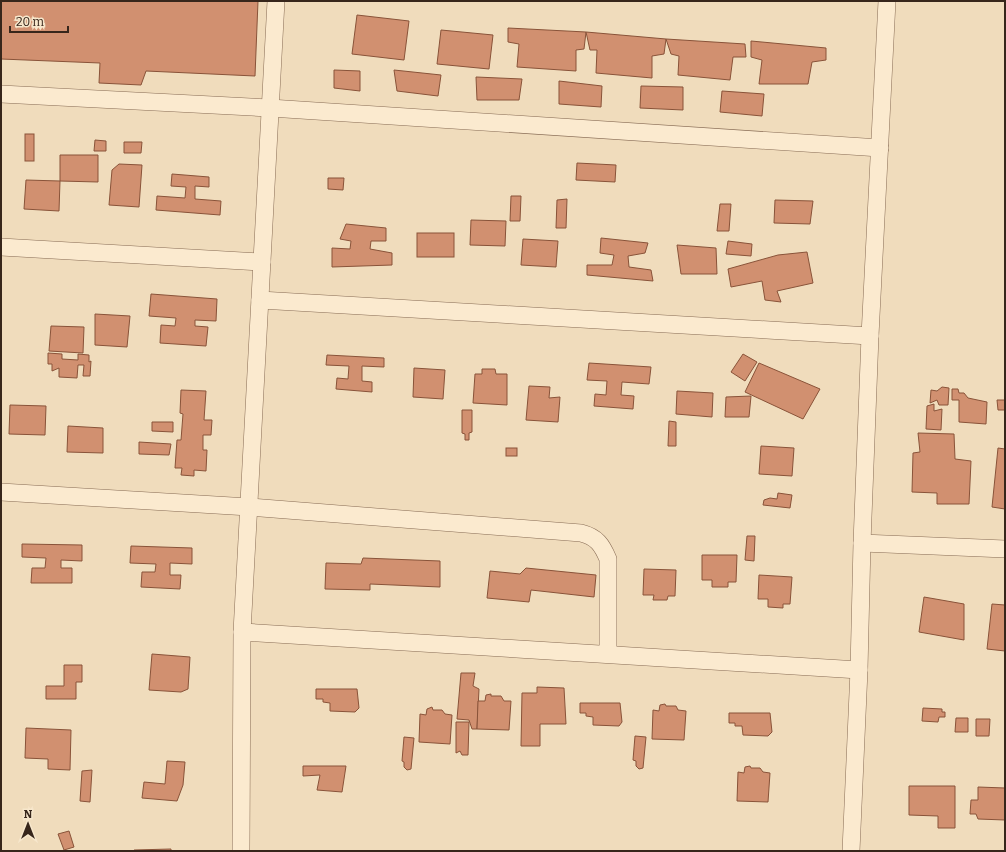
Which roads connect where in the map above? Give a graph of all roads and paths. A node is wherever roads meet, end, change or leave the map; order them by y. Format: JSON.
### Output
{"nodes":[{"id":1,"x":276,"y":1,"type":"edge"},
{"id":2,"x":888,"y":1,"type":"edge"},
{"id":3,"x":1,"y":94,"type":"edge"},
{"id":4,"x":270,"y":108,"type":"junction"},
{"id":5,"x":880,"y":148,"type":"junction"},
{"id":6,"x":1,"y":247,"type":"edge"},
{"id":7,"x":262,"y":262,"type":"junction"},
{"id":8,"x":260,"y":300,"type":"junction"},
{"id":9,"x":870,"y":336,"type":"junction"},
{"id":10,"x":1,"y":492,"type":"edge"},
{"id":11,"x":249,"y":507,"type":"junction"},
{"id":12,"x":862,"y":543,"type":"junction"},
{"id":13,"x":1005,"y":549,"type":"edge"},
{"id":14,"x":242,"y":632,"type":"junction"},
{"id":15,"x":608,"y":654,"type":"junction"},
{"id":16,"x":858,"y":670,"type":"junction"},
{"id":17,"x":240,"y":851,"type":"edge"},
{"id":18,"x":851,"y":851,"type":"edge"}],
"edges":[{"from":1,"to":4,"type":"street"},
{"from":2,"to":5,"type":"street"},
{"from":3,"to":4,"type":"street"},
{"from":4,"to":5,"type":"street"},
{"from":4,"to":7,"type":"street"},
{"from":5,"to":9,"type":"street"},
{"from":6,"to":7,"type":"street"},
{"from":7,"to":8,"type":"street"},
{"from":8,"to":9,"type":"street"},
{"from":8,"to":11,"type":"street"},
{"from":9,"to":12,"type":"street"},
{"from":10,"to":11,"type":"street"},
{"from":11,"to":14,"type":"street"},
{"from":11,"to":15,"type":"street"},
{"from":12,"to":13,"type":"street"},
{"from":12,"to":16,"type":"street"},
{"from":14,"to":15,"type":"street"},
{"from":14,"to":17,"type":"street"},
{"from":15,"to":16,"type":"street"},
{"from":16,"to":18,"type":"street"}]}
